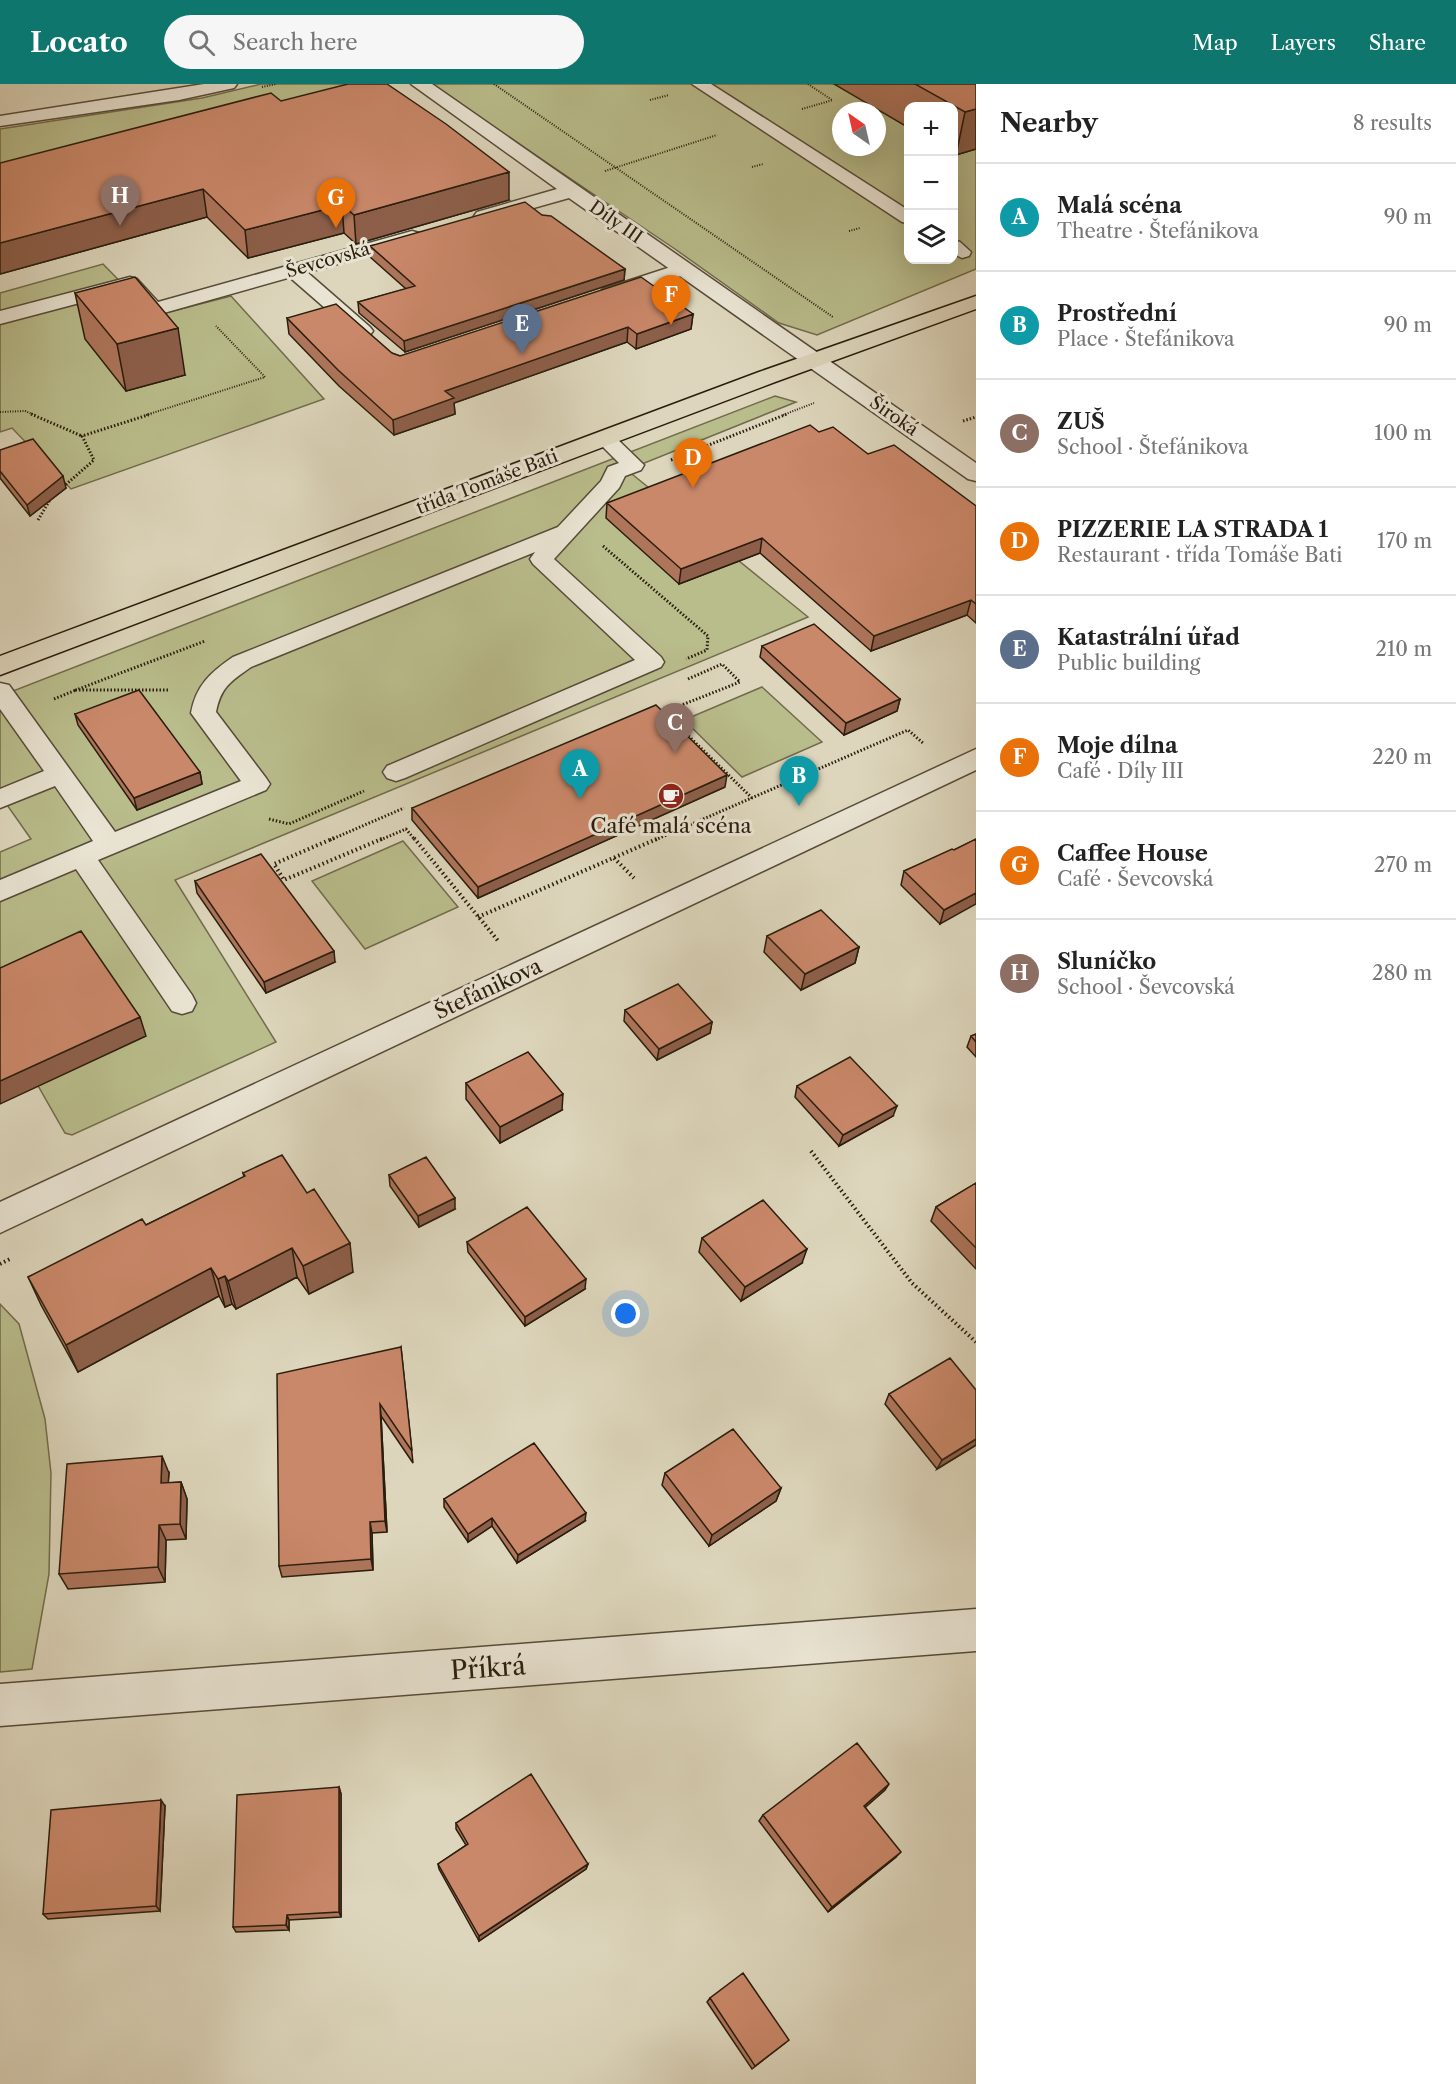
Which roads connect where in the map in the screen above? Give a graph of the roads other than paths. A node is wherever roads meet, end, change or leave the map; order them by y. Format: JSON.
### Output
{"nodes":[{"id":1,"x":228,"y":84,"type":"edge"},
{"id":2,"x":420,"y":84,"type":"edge"},
{"id":3,"x":700,"y":84,"type":"edge"},
{"id":4,"x":0,"y":121,"type":"edge"},
{"id":5,"x":568,"y":188,"type":"junction"},
{"id":6,"x":904,"y":215,"type":"edge"},
{"id":7,"x":463,"y":222,"type":"edge"},
{"id":8,"x":429,"y":232,"type":"edge"},
{"id":9,"x":683,"y":269,"type":"junction"},
{"id":10,"x":293,"y":270,"type":"junction"},
{"id":11,"x":597,"y":297,"type":"edge"},
{"id":12,"x":976,"y":302,"type":"edge"},
{"id":13,"x":0,"y":318,"type":"edge"},
{"id":14,"x":374,"y":340,"type":"edge"},
{"id":15,"x":812,"y":360,"type":"junction"},
{"id":16,"x":605,"y":438,"type":"junction"},
{"id":17,"x":976,"y":474,"type":"edge"},
{"id":18,"x":565,"y":532,"type":"junction"},
{"id":19,"x":0,"y":666,"type":"edge"},
{"id":20,"x":0,"y":691,"type":"edge"},
{"id":21,"x":976,"y":759,"type":"edge"},
{"id":22,"x":396,"y":772,"type":"dead end"},
{"id":23,"x":60,"y":774,"type":"junction"},
{"id":24,"x":0,"y":799,"type":"edge"},
{"id":25,"x":110,"y":845,"type":"junction"},
{"id":26,"x":82,"y":856,"type":"junction"},
{"id":27,"x":0,"y":891,"type":"edge"},
{"id":28,"x":182,"y":1003,"type":"dead end"},
{"id":29,"x":0,"y":1218,"type":"edge"},
{"id":30,"x":976,"y":1630,"type":"edge"},
{"id":31,"x":0,"y":1705,"type":"edge"}],
"edges":[{"from":1,"to":4,"type":"street"},
{"from":2,"to":5,"type":"street","name":"Díly III"},
{"from":3,"to":6,"type":"lane"},
{"from":5,"to":7,"type":"street"},
{"from":5,"to":9,"type":"street","name":"Díly III"},
{"from":8,"to":10,"type":"street","name":"Ševcovská"},
{"from":9,"to":11,"type":"lane"},
{"from":9,"to":15,"type":"street","name":"Díly III"},
{"from":10,"to":13,"type":"street","name":"Ševcovská"},
{"from":10,"to":14,"type":"lane"},
{"from":12,"to":15,"type":"main road","name":"třída Tomáše Bati"},
{"from":15,"to":16,"type":"main road","name":"třída Tomáše Bati"},
{"from":15,"to":17,"type":"street","name":"Široká"},
{"from":16,"to":18,"type":"lane"},
{"from":16,"to":19,"type":"main road","name":"třída Tomáše Bati"},
{"from":18,"to":22,"type":"lane"},
{"from":18,"to":25,"type":"lane"},
{"from":20,"to":23,"type":"lane"},
{"from":21,"to":29,"type":"street","name":"Štefánikova"},
{"from":23,"to":24,"type":"lane"},
{"from":23,"to":25,"type":"lane"},
{"from":25,"to":26,"type":"lane"},
{"from":26,"to":27,"type":"lane"},
{"from":26,"to":28,"type":"lane"},
{"from":30,"to":31,"type":"street","name":"Příkrá"}]}
